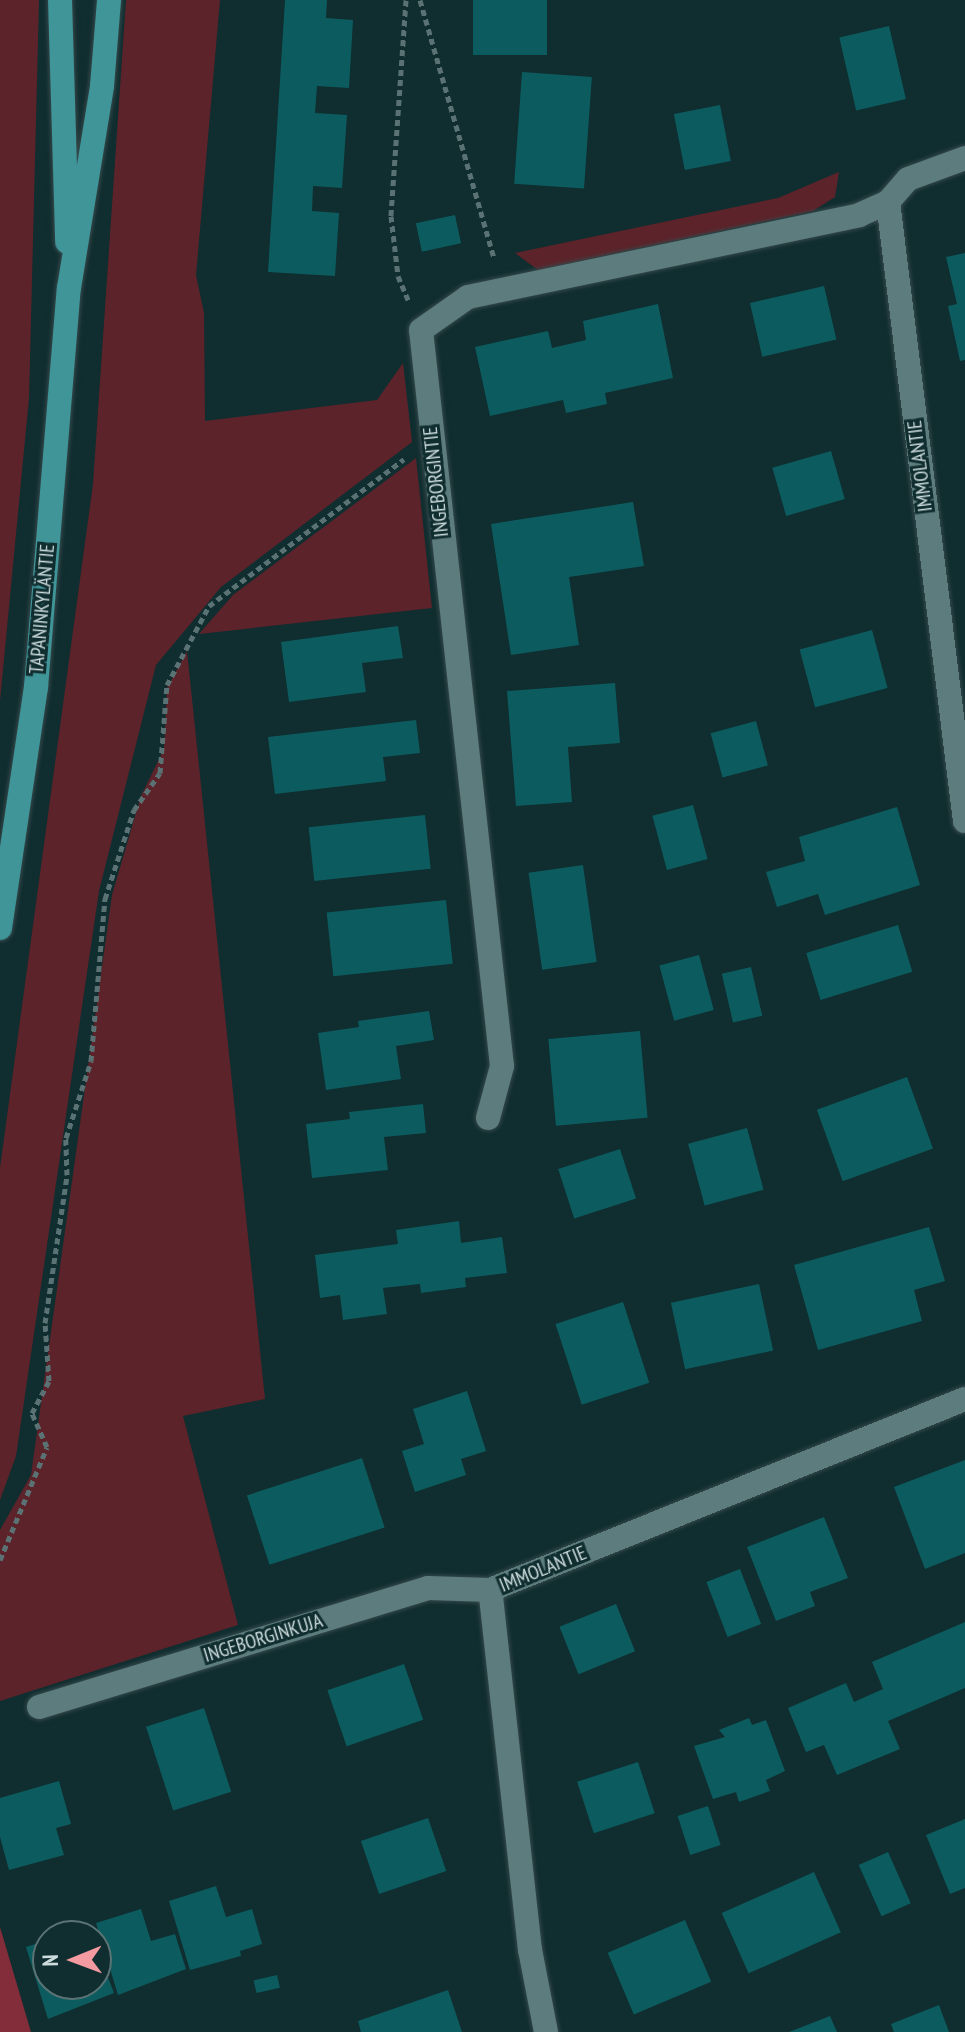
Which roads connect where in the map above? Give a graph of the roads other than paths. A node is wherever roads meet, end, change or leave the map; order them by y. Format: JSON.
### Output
{"nodes":[{"id":1,"x":60,"y":0,"type":"edge"},
{"id":2,"x":109,"y":0,"type":"edge"},
{"id":3,"x":965,"y":158,"type":"edge"},
{"id":4,"x":888,"y":202,"type":"junction"},
{"id":5,"x":69,"y":288,"type":"junction"},
{"id":6,"x":965,"y":821,"type":"edge"},
{"id":7,"x":0,"y":928,"type":"edge"},
{"id":8,"x":488,"y":1118,"type":"dead end"},
{"id":9,"x":965,"y":1399,"type":"edge"},
{"id":10,"x":490,"y":1590,"type":"junction"},
{"id":11,"x":39,"y":1707,"type":"dead end"},
{"id":12,"x":546,"y":2032,"type":"edge"}],
"edges":[{"from":1,"to":5,"type":"main road","name":"TAPANINKYLÄNTIE"},
{"from":2,"to":5,"type":"main road","name":"TAPANINKYLÄNTIE"},
{"from":3,"to":4,"type":"street"},
{"from":4,"to":6,"type":"street","name":"IMMOLANTIE"},
{"from":4,"to":8,"type":"street","name":"INGEBORGINTIE"},
{"from":5,"to":7,"type":"main road","name":"TAPANINKYLÄNTIE"},
{"from":9,"to":10,"type":"street","name":"IMMOLANTIE"},
{"from":10,"to":11,"type":"street","name":"INGEBORGINKUJA"},
{"from":10,"to":12,"type":"street","name":"IMMOLANTIE"}]}
